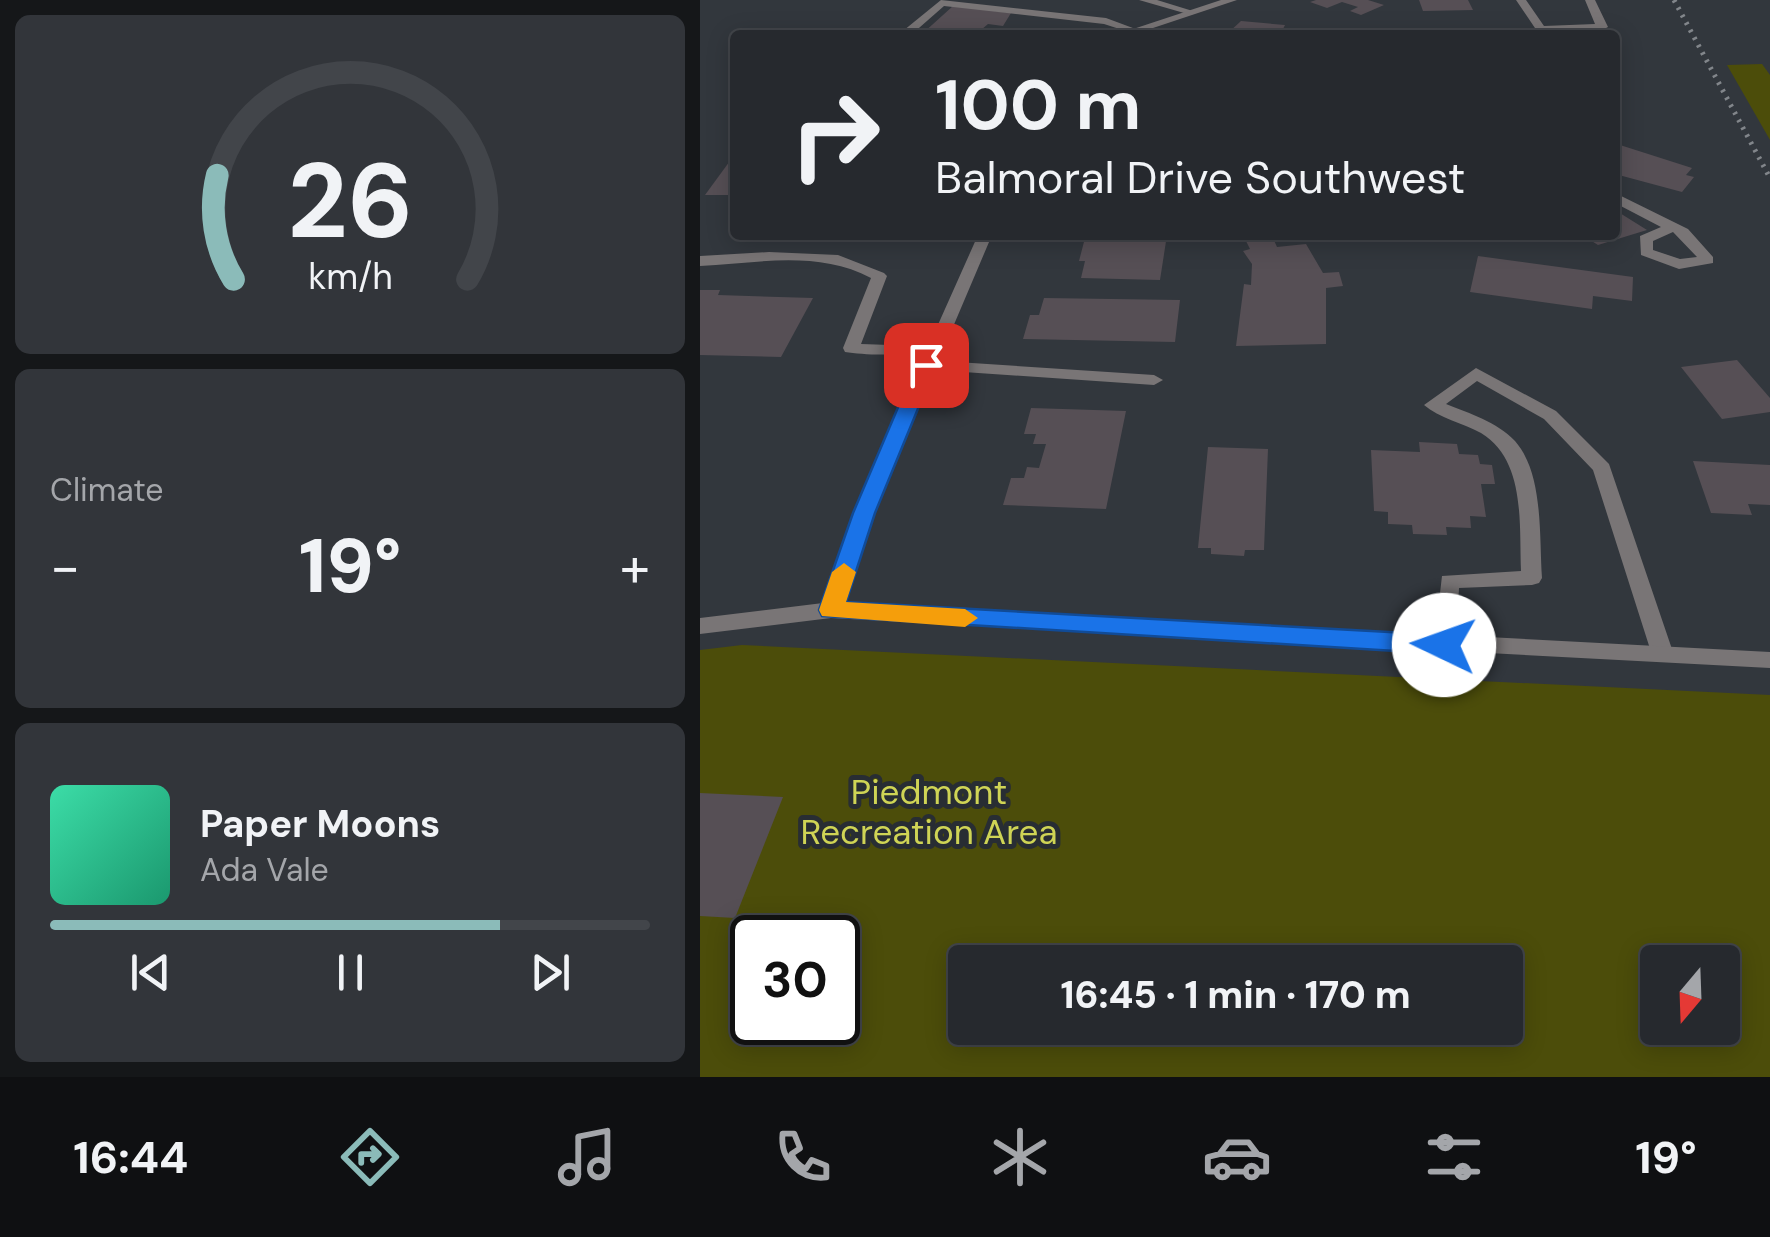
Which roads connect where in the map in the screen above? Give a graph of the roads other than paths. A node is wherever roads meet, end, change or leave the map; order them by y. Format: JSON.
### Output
{"nodes":[{"id":1,"x":1144,"y":0,"type":"edge"},
{"id":2,"x":1232,"y":0,"type":"edge"},
{"id":3,"x":1521,"y":0,"type":"edge"},
{"id":4,"x":1590,"y":0,"type":"edge"},
{"id":5,"x":1192,"y":12,"type":"junction"},
{"id":6,"x":1540,"y":29,"type":"joint"},
{"id":7,"x":910,"y":30,"type":"edge"},
{"id":8,"x":1135,"y":30,"type":"joint"},
{"id":9,"x":1620,"y":200,"type":"edge"},
{"id":10,"x":1673,"y":227,"type":"dead end"},
{"id":11,"x":983,"y":240,"type":"edge"},
{"id":12,"x":700,"y":261,"type":"edge"},
{"id":13,"x":936,"y":343,"type":"junction"},
{"id":14,"x":926,"y":365,"type":"junction"},
{"id":15,"x":1154,"y":380,"type":"dead end"},
{"id":16,"x":831,"y":610,"type":"junction"},
{"id":17,"x":700,"y":626,"type":"edge"},
{"id":18,"x":1444,"y":645,"type":"junction"},
{"id":19,"x":1663,"y":655,"type":"junction"},
{"id":20,"x":1770,"y":660,"type":"edge"}],
"edges":[{"from":1,"to":5,"type":"street"},
{"from":2,"to":5,"type":"street"},
{"from":3,"to":6,"type":"street"},
{"from":4,"to":6,"type":"street"},
{"from":5,"to":8,"type":"street"},
{"from":7,"to":8,"type":"street"},
{"from":9,"to":10,"type":"street"},
{"from":11,"to":13,"type":"street"},
{"from":12,"to":13,"type":"street"},
{"from":13,"to":14,"type":"street"},
{"from":14,"to":15,"type":"street"},
{"from":14,"to":16,"type":"street"},
{"from":16,"to":17,"type":"street"},
{"from":16,"to":18,"type":"street"},
{"from":18,"to":19,"type":"street"},
{"from":18,"to":19,"type":"street"},
{"from":19,"to":20,"type":"street"}]}
